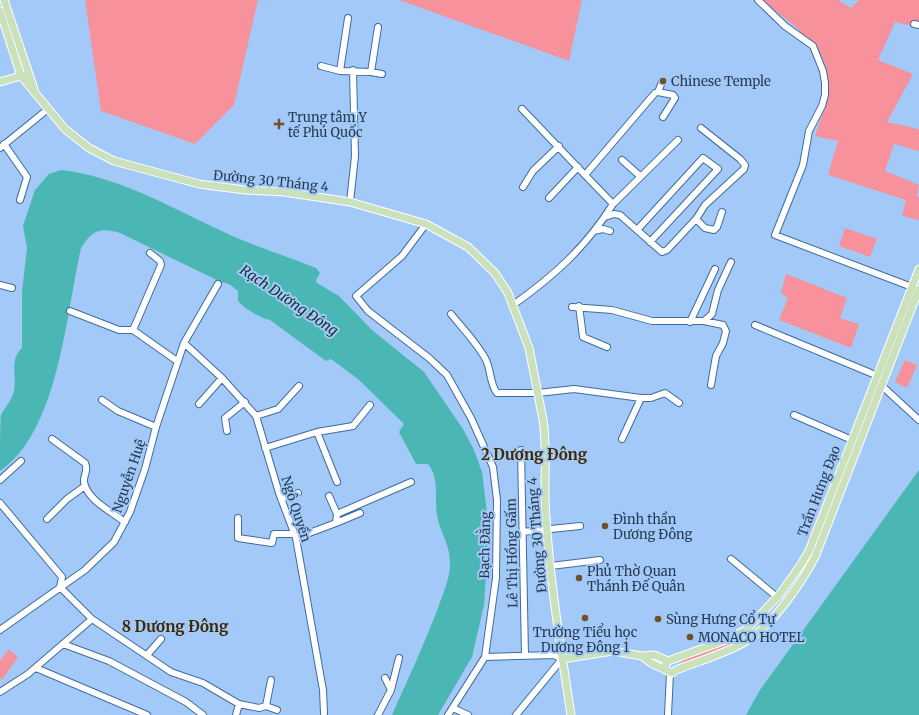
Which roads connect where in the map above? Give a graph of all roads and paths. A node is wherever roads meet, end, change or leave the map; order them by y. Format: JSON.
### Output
{"nodes":[{"id":1,"x":4,"y":0,"type":"edge"},
{"id":2,"x":758,"y":0,"type":"edge"},
{"id":3,"x":0,"y":11,"type":"edge"},
{"id":4,"x":348,"y":18,"type":"dead end"},
{"id":5,"x":6,"y":19,"type":"junction"},
{"id":6,"x":378,"y":27,"type":"dead end"},
{"id":7,"x":321,"y":66,"type":"dead end"},
{"id":8,"x":353,"y":70,"type":"junction"},
{"id":9,"x":340,"y":71,"type":"junction"},
{"id":10,"x":371,"y":72,"type":"junction"},
{"id":11,"x":28,"y":74,"type":"junction"},
{"id":12,"x":382,"y":74,"type":"dead end"},
{"id":13,"x":20,"y":76,"type":"junction"},
{"id":14,"x":0,"y":82,"type":"edge"},
{"id":15,"x":662,"y":82,"type":"dead end"},
{"id":16,"x":35,"y":92,"type":"junction"},
{"id":17,"x":658,"y":92,"type":"junction"},
{"id":18,"x":48,"y":109,"type":"junction"},
{"id":19,"x":522,"y":109,"type":"dead end"},
{"id":20,"x":663,"y":117,"type":"dead end"},
{"id":21,"x":701,"y":128,"type":"dead end"},
{"id":22,"x":678,"y":140,"type":"dead end"},
{"id":23,"x":2,"y":146,"type":"edge"},
{"id":24,"x":559,"y":146,"type":"junction"},
{"id":25,"x":622,"y":160,"type":"dead end"},
{"id":26,"x":578,"y":167,"type":"junction"},
{"id":27,"x":585,"y":175,"type":"junction"},
{"id":28,"x":640,"y":176,"type":"junction"},
{"id":29,"x":523,"y":187,"type":"dead end"},
{"id":30,"x":549,"y":198,"type":"dead end"},
{"id":31,"x":20,"y":200,"type":"dead end"},
{"id":32,"x":350,"y":202,"type":"junction"},
{"id":33,"x":613,"y":204,"type":"junction"},
{"id":34,"x":722,"y":212,"type":"dead end"},
{"id":35,"x":605,"y":217,"type":"junction"},
{"id":36,"x":696,"y":219,"type":"junction"},
{"id":37,"x":426,"y":224,"type":"junction"},
{"id":38,"x":637,"y":230,"type":"junction"},
{"id":39,"x":594,"y":231,"type":"junction"},
{"id":40,"x":610,"y":231,"type":"dead end"},
{"id":41,"x":650,"y":242,"type":"junction"},
{"id":42,"x":150,"y":253,"type":"dead end"},
{"id":43,"x":731,"y":262,"type":"dead end"},
{"id":44,"x":715,"y":269,"type":"dead end"},
{"id":45,"x":919,"y":269,"type":"edge"},
{"id":46,"x":218,"y":284,"type":"dead end"},
{"id":47,"x":0,"y":285,"type":"edge"},
{"id":48,"x":12,"y":288,"type":"dead end"},
{"id":49,"x":915,"y":288,"type":"edge"},
{"id":50,"x":513,"y":304,"type":"junction"},
{"id":51,"x":70,"y":312,"type":"dead end"},
{"id":52,"x":451,"y":314,"type":"dead end"},
{"id":53,"x":704,"y":321,"type":"junction"},
{"id":54,"x":690,"y":322,"type":"junction"},
{"id":55,"x":755,"y":325,"type":"dead end"},
{"id":56,"x":133,"y":330,"type":"junction"},
{"id":57,"x":184,"y":343,"type":"junction"},
{"id":58,"x":607,"y":347,"type":"dead end"},
{"id":59,"x":177,"y":362,"type":"junction"},
{"id":60,"x":222,"y":378,"type":"junction"},
{"id":61,"x":879,"y":382,"type":"junction"},
{"id":62,"x":711,"y":385,"type":"dead end"},
{"id":63,"x":299,"y":386,"type":"dead end"},
{"id":64,"x":538,"y":393,"type":"junction"},
{"id":65,"x":641,"y":398,"type":"junction"},
{"id":66,"x":102,"y":400,"type":"dead end"},
{"id":67,"x":245,"y":402,"type":"junction"},
{"id":68,"x":679,"y":403,"type":"dead end"},
{"id":69,"x":199,"y":404,"type":"dead end"},
{"id":70,"x":370,"y":405,"type":"dead end"},
{"id":71,"x":794,"y":415,"type":"dead end"},
{"id":72,"x":256,"y":416,"type":"junction"},
{"id":73,"x":919,"y":420,"type":"edge"},
{"id":74,"x":156,"y":427,"type":"junction"},
{"id":75,"x":227,"y":431,"type":"dead end"},
{"id":76,"x":317,"y":432,"type":"junction"},
{"id":77,"x":52,"y":439,"type":"dead end"},
{"id":78,"x":622,"y":439,"type":"dead end"},
{"id":79,"x":852,"y":440,"type":"junction"},
{"id":80,"x":860,"y":444,"type":"junction"},
{"id":81,"x":265,"y":448,"type":"junction"},
{"id":82,"x":520,"y":450,"type":"dead end"},
{"id":83,"x":21,"y":461,"type":"dead end"},
{"id":84,"x":0,"y":480,"type":"edge"},
{"id":85,"x":337,"y":482,"type":"dead end"},
{"id":86,"x":411,"y":482,"type":"dead end"},
{"id":87,"x":85,"y":486,"type":"junction"},
{"id":88,"x":298,"y":494,"type":"dead end"},
{"id":89,"x":329,"y":496,"type":"dead end"},
{"id":90,"x":281,"y":499,"type":"junction"},
{"id":91,"x":0,"y":503,"type":"edge"},
{"id":92,"x":360,"y":513,"type":"dead end"},
{"id":93,"x":337,"y":514,"type":"junction"},
{"id":94,"x":238,"y":518,"type":"dead end"},
{"id":95,"x":47,"y":519,"type":"dead end"},
{"id":96,"x":125,"y":522,"type":"junction"},
{"id":97,"x":336,"y":523,"type":"junction"},
{"id":98,"x":580,"y":526,"type":"dead end"},
{"id":99,"x":547,"y":530,"type":"junction"},
{"id":100,"x":522,"y":532,"type":"junction"},
{"id":101,"x":295,"y":536,"type":"junction"},
{"id":102,"x":731,"y":559,"type":"dead end"},
{"id":103,"x":600,"y":560,"type":"dead end"},
{"id":104,"x":551,"y":566,"type":"junction"},
{"id":105,"x":60,"y":587,"type":"junction"},
{"id":106,"x":779,"y":596,"type":"junction"},
{"id":107,"x":787,"y":600,"type":"junction"},
{"id":108,"x":92,"y":619,"type":"junction"},
{"id":109,"x":0,"y":630,"type":"edge"},
{"id":110,"x":739,"y":634,"type":"junction"},
{"id":111,"x":161,"y":639,"type":"dead end"},
{"id":112,"x":744,"y":642,"type":"junction"},
{"id":113,"x":63,"y":644,"type":"junction"},
{"id":114,"x":147,"y":655,"type":"junction"},
{"id":115,"x":525,"y":655,"type":"junction"},
{"id":116,"x":642,"y":656,"type":"junction"},
{"id":117,"x":485,"y":657,"type":"junction"},
{"id":118,"x":399,"y":658,"type":"dead end"},
{"id":119,"x":562,"y":659,"type":"junction"},
{"id":120,"x":670,"y":661,"type":"junction"},
{"id":121,"x":36,"y":668,"type":"junction"},
{"id":122,"x":670,"y":671,"type":"junction"},
{"id":123,"x":385,"y":678,"type":"dead end"},
{"id":124,"x":271,"y":680,"type":"dead end"},
{"id":125,"x":391,"y":690,"type":"junction"},
{"id":126,"x":0,"y":692,"type":"edge"},
{"id":127,"x":239,"y":704,"type":"junction"},
{"id":128,"x":266,"y":706,"type":"junction"},
{"id":129,"x":453,"y":708,"type":"junction"},
{"id":130,"x":277,"y":710,"type":"dead end"},
{"id":131,"x":324,"y":713,"type":"dead end"},
{"id":132,"x":146,"y":715,"type":"edge"},
{"id":133,"x":203,"y":715,"type":"edge"},
{"id":134,"x":236,"y":715,"type":"edge"},
{"id":135,"x":378,"y":715,"type":"edge"},
{"id":136,"x":448,"y":715,"type":"edge"},
{"id":137,"x":468,"y":715,"type":"edge"},
{"id":138,"x":516,"y":715,"type":"edge"},
{"id":139,"x":571,"y":715,"type":"edge"},
{"id":140,"x":668,"y":715,"type":"edge"}],
"edges":[{"from":1,"to":5,"type":"main road","name":"Đường 30 Tháng 4"},
{"from":2,"to":49,"type":"street"},
{"from":3,"to":5,"type":"main road","name":"Đường 30 Tháng 4"},
{"from":4,"to":9,"type":"street"},
{"from":5,"to":11,"type":"main road","name":"Đường 30 Tháng 4"},
{"from":5,"to":13,"type":"main road","name":"Đường 30 Tháng 4"},
{"from":6,"to":10,"type":"street"},
{"from":7,"to":9,"type":"street"},
{"from":8,"to":9,"type":"street"},
{"from":8,"to":10,"type":"street"},
{"from":8,"to":32,"type":"street"},
{"from":10,"to":12,"type":"street"},
{"from":11,"to":13,"type":"main road"},
{"from":11,"to":16,"type":"main road","name":"Đường 30 Tháng 4"},
{"from":13,"to":14,"type":"main road"},
{"from":13,"to":16,"type":"main road","name":"Đường 30 Tháng 4"},
{"from":15,"to":17,"type":"street"},
{"from":16,"to":18,"type":"main road","name":"Đường 30 Tháng 4"},
{"from":17,"to":20,"type":"street"},
{"from":17,"to":27,"type":"street"},
{"from":18,"to":23,"type":"street"},
{"from":18,"to":32,"type":"main road","name":"Đường 30 Tháng 4"},
{"from":19,"to":24,"type":"street"},
{"from":21,"to":36,"type":"street"},
{"from":22,"to":28,"type":"street"},
{"from":23,"to":31,"type":"street"},
{"from":24,"to":26,"type":"street"},
{"from":24,"to":29,"type":"street"},
{"from":25,"to":28,"type":"street"},
{"from":26,"to":27,"type":"street"},
{"from":26,"to":30,"type":"street"},
{"from":27,"to":33,"type":"street"},
{"from":28,"to":33,"type":"street"},
{"from":32,"to":37,"type":"main road","name":"Đường 30 Tháng 4"},
{"from":33,"to":35,"type":"street"},
{"from":34,"to":36,"type":"street"},
{"from":35,"to":38,"type":"street"},
{"from":35,"to":39,"type":"street"},
{"from":36,"to":41,"type":"street"},
{"from":37,"to":50,"type":"main road","name":"Đường 30 Tháng 4"},
{"from":37,"to":117,"type":"street","name":"Bạch Đằng"},
{"from":38,"to":41,"type":"street"},
{"from":38,"to":41,"type":"street"},
{"from":39,"to":40,"type":"street"},
{"from":39,"to":50,"type":"street"},
{"from":42,"to":56,"type":"street"},
{"from":43,"to":53,"type":"street"},
{"from":44,"to":54,"type":"street"},
{"from":45,"to":49,"type":"main road","name":"Trần Hưng Đạo"},
{"from":46,"to":57,"type":"street","name":"Nguyễn Huệ"},
{"from":47,"to":48,"type":"street"},
{"from":49,"to":61,"type":"main road","name":"Trần Hưng Đạo"},
{"from":49,"to":61,"type":"main road","name":"Trần Hưng Đạo"},
{"from":50,"to":64,"type":"main road","name":"Đường 30 Tháng 4"},
{"from":51,"to":56,"type":"street"},
{"from":52,"to":64,"type":"street"},
{"from":53,"to":54,"type":"street"},
{"from":53,"to":62,"type":"street"},
{"from":54,"to":58,"type":"street"},
{"from":55,"to":61,"type":"street"},
{"from":56,"to":59,"type":"street"},
{"from":57,"to":59,"type":"street","name":"Nguyễn Huệ"},
{"from":57,"to":60,"type":"street","name":"Ngô Quyền"},
{"from":59,"to":74,"type":"street","name":"Nguyễn Huệ"},
{"from":60,"to":67,"type":"street","name":"Ngô Quyền"},
{"from":60,"to":69,"type":"street"},
{"from":61,"to":73,"type":"street"},
{"from":61,"to":79,"type":"main road","name":"Trần Hưng Đạo"},
{"from":61,"to":80,"type":"main road","name":"Trần Hưng Đạo"},
{"from":63,"to":72,"type":"street"},
{"from":64,"to":65,"type":"street"},
{"from":64,"to":99,"type":"main road","name":"Đường 30 Tháng 4"},
{"from":65,"to":68,"type":"street"},
{"from":65,"to":78,"type":"street"},
{"from":66,"to":74,"type":"street"},
{"from":67,"to":72,"type":"street","name":"Ngô Quyền"},
{"from":67,"to":75,"type":"street"},
{"from":70,"to":76,"type":"street"},
{"from":71,"to":79,"type":"street"},
{"from":72,"to":81,"type":"street","name":"Ngô Quyền"},
{"from":74,"to":96,"type":"street","name":"Nguyễn Huệ"},
{"from":76,"to":81,"type":"street"},
{"from":76,"to":85,"type":"street"},
{"from":77,"to":87,"type":"street"},
{"from":79,"to":80,"type":"main road"},
{"from":79,"to":106,"type":"main road","name":"Trần Hưng Đạo"},
{"from":80,"to":107,"type":"main road","name":"Trần Hưng Đạo"},
{"from":81,"to":90,"type":"street","name":"Ngô Quyền"},
{"from":82,"to":100,"type":"street","name":"Lê Thị Hồng Gấm"},
{"from":83,"to":84,"type":"street"},
{"from":86,"to":93,"type":"street"},
{"from":87,"to":95,"type":"street"},
{"from":87,"to":96,"type":"street"},
{"from":88,"to":90,"type":"street"},
{"from":89,"to":93,"type":"street"},
{"from":90,"to":101,"type":"street","name":"Ngô Quyền"},
{"from":91,"to":105,"type":"street"},
{"from":92,"to":97,"type":"street"},
{"from":93,"to":97,"type":"street"},
{"from":94,"to":101,"type":"street"},
{"from":96,"to":105,"type":"street","name":"Nguyễn Huệ"},
{"from":97,"to":101,"type":"street"},
{"from":98,"to":99,"type":"street"},
{"from":99,"to":100,"type":"street"},
{"from":99,"to":104,"type":"main road","name":"Đường 30 Tháng 4"},
{"from":100,"to":115,"type":"street","name":"Lê Thị Hồng Gấm"},
{"from":101,"to":131,"type":"street","name":"Ngô Quyền"},
{"from":102,"to":106,"type":"street"},
{"from":103,"to":104,"type":"street"},
{"from":104,"to":119,"type":"main road","name":"Đường 30 Tháng 4"},
{"from":105,"to":108,"type":"street"},
{"from":105,"to":109,"type":"street","name":"Nguyễn Huệ"},
{"from":106,"to":107,"type":"main road"},
{"from":106,"to":110,"type":"main road","name":"Trần Hưng Đạo"},
{"from":107,"to":112,"type":"main road","name":"Trần Hưng Đạo"},
{"from":108,"to":113,"type":"street"},
{"from":108,"to":114,"type":"street"},
{"from":110,"to":112,"type":"main road"},
{"from":110,"to":120,"type":"main road","name":"Trần Hưng Đạo"},
{"from":111,"to":114,"type":"street"},
{"from":112,"to":122,"type":"main road","name":"Trần Hưng Đạo"},
{"from":113,"to":121,"type":"street"},
{"from":113,"to":133,"type":"street"},
{"from":114,"to":127,"type":"street"},
{"from":115,"to":117,"type":"street"},
{"from":115,"to":119,"type":"street"},
{"from":116,"to":119,"type":"main road"},
{"from":116,"to":120,"type":"main road"},
{"from":116,"to":122,"type":"main road"},
{"from":117,"to":129,"type":"street","name":"Bạch Đằng"},
{"from":118,"to":125,"type":"street"},
{"from":119,"to":138,"type":"street"},
{"from":119,"to":139,"type":"main road","name":"Đường 30 Tháng 4"},
{"from":120,"to":122,"type":"main road"},
{"from":120,"to":122,"type":"main road"},
{"from":121,"to":126,"type":"street"},
{"from":121,"to":132,"type":"street"},
{"from":122,"to":140,"type":"street"},
{"from":123,"to":125,"type":"street"},
{"from":124,"to":128,"type":"street"},
{"from":125,"to":135,"type":"street"},
{"from":127,"to":128,"type":"street"},
{"from":127,"to":134,"type":"street"},
{"from":128,"to":130,"type":"street"},
{"from":129,"to":136,"type":"street","name":"Bạch Đằng"},
{"from":129,"to":137,"type":"street"}]}
